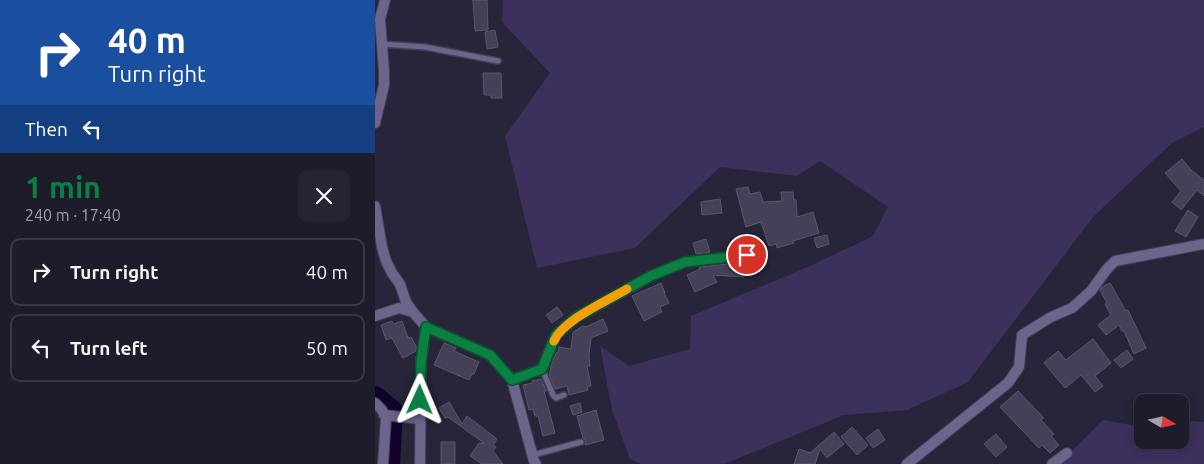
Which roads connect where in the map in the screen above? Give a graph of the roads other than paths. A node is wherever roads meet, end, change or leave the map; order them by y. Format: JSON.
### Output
{"nodes":[{"id":1,"x":385,"y":0,"type":"edge"},
{"id":2,"x":382,"y":44,"type":"junction"},
{"id":3,"x":498,"y":61,"type":"dead end"},
{"id":4,"x":375,"y":123,"type":"edge"},
{"id":5,"x":375,"y":206,"type":"edge"},
{"id":6,"x":1204,"y":244,"type":"edge"},
{"id":7,"x":747,"y":255,"type":"dead end"},
{"id":8,"x":413,"y":312,"type":"junction"},
{"id":9,"x":375,"y":316,"type":"edge"},
{"id":10,"x":426,"y":327,"type":"junction"},
{"id":11,"x":542,"y":369,"type":"junction"},
{"id":12,"x":512,"y":380,"type":"junction"},
{"id":13,"x":564,"y":395,"type":"dead end"},
{"id":14,"x":375,"y":403,"type":"edge"},
{"id":15,"x":384,"y":415,"type":"junction"},
{"id":16,"x":420,"y":418,"type":"junction"},
{"id":17,"x":581,"y":442,"type":"dead end"},
{"id":18,"x":1067,"y":453,"type":"dead end"},
{"id":19,"x":534,"y":459,"type":"edge"},
{"id":20,"x":383,"y":464,"type":"edge"},
{"id":21,"x":420,"y":464,"type":"edge"},
{"id":22,"x":907,"y":464,"type":"edge"},
{"id":23,"x":1053,"y":464,"type":"edge"}],
"edges":[{"from":1,"to":2,"type":"street"},
{"from":2,"to":3,"type":"lane"},
{"from":2,"to":4,"type":"street"},
{"from":5,"to":8,"type":"street"},
{"from":6,"to":22,"type":"street"},
{"from":7,"to":11,"type":"street"},
{"from":8,"to":9,"type":"street"},
{"from":8,"to":10,"type":"street"},
{"from":10,"to":12,"type":"street"},
{"from":10,"to":16,"type":"street"},
{"from":11,"to":12,"type":"street"},
{"from":11,"to":13,"type":"lane"},
{"from":12,"to":19,"type":"street"},
{"from":14,"to":15,"type":"street"},
{"from":15,"to":16,"type":"street"},
{"from":15,"to":20,"type":"street"},
{"from":16,"to":21,"type":"street"},
{"from":17,"to":19,"type":"lane"},
{"from":18,"to":23,"type":"street"}]}
